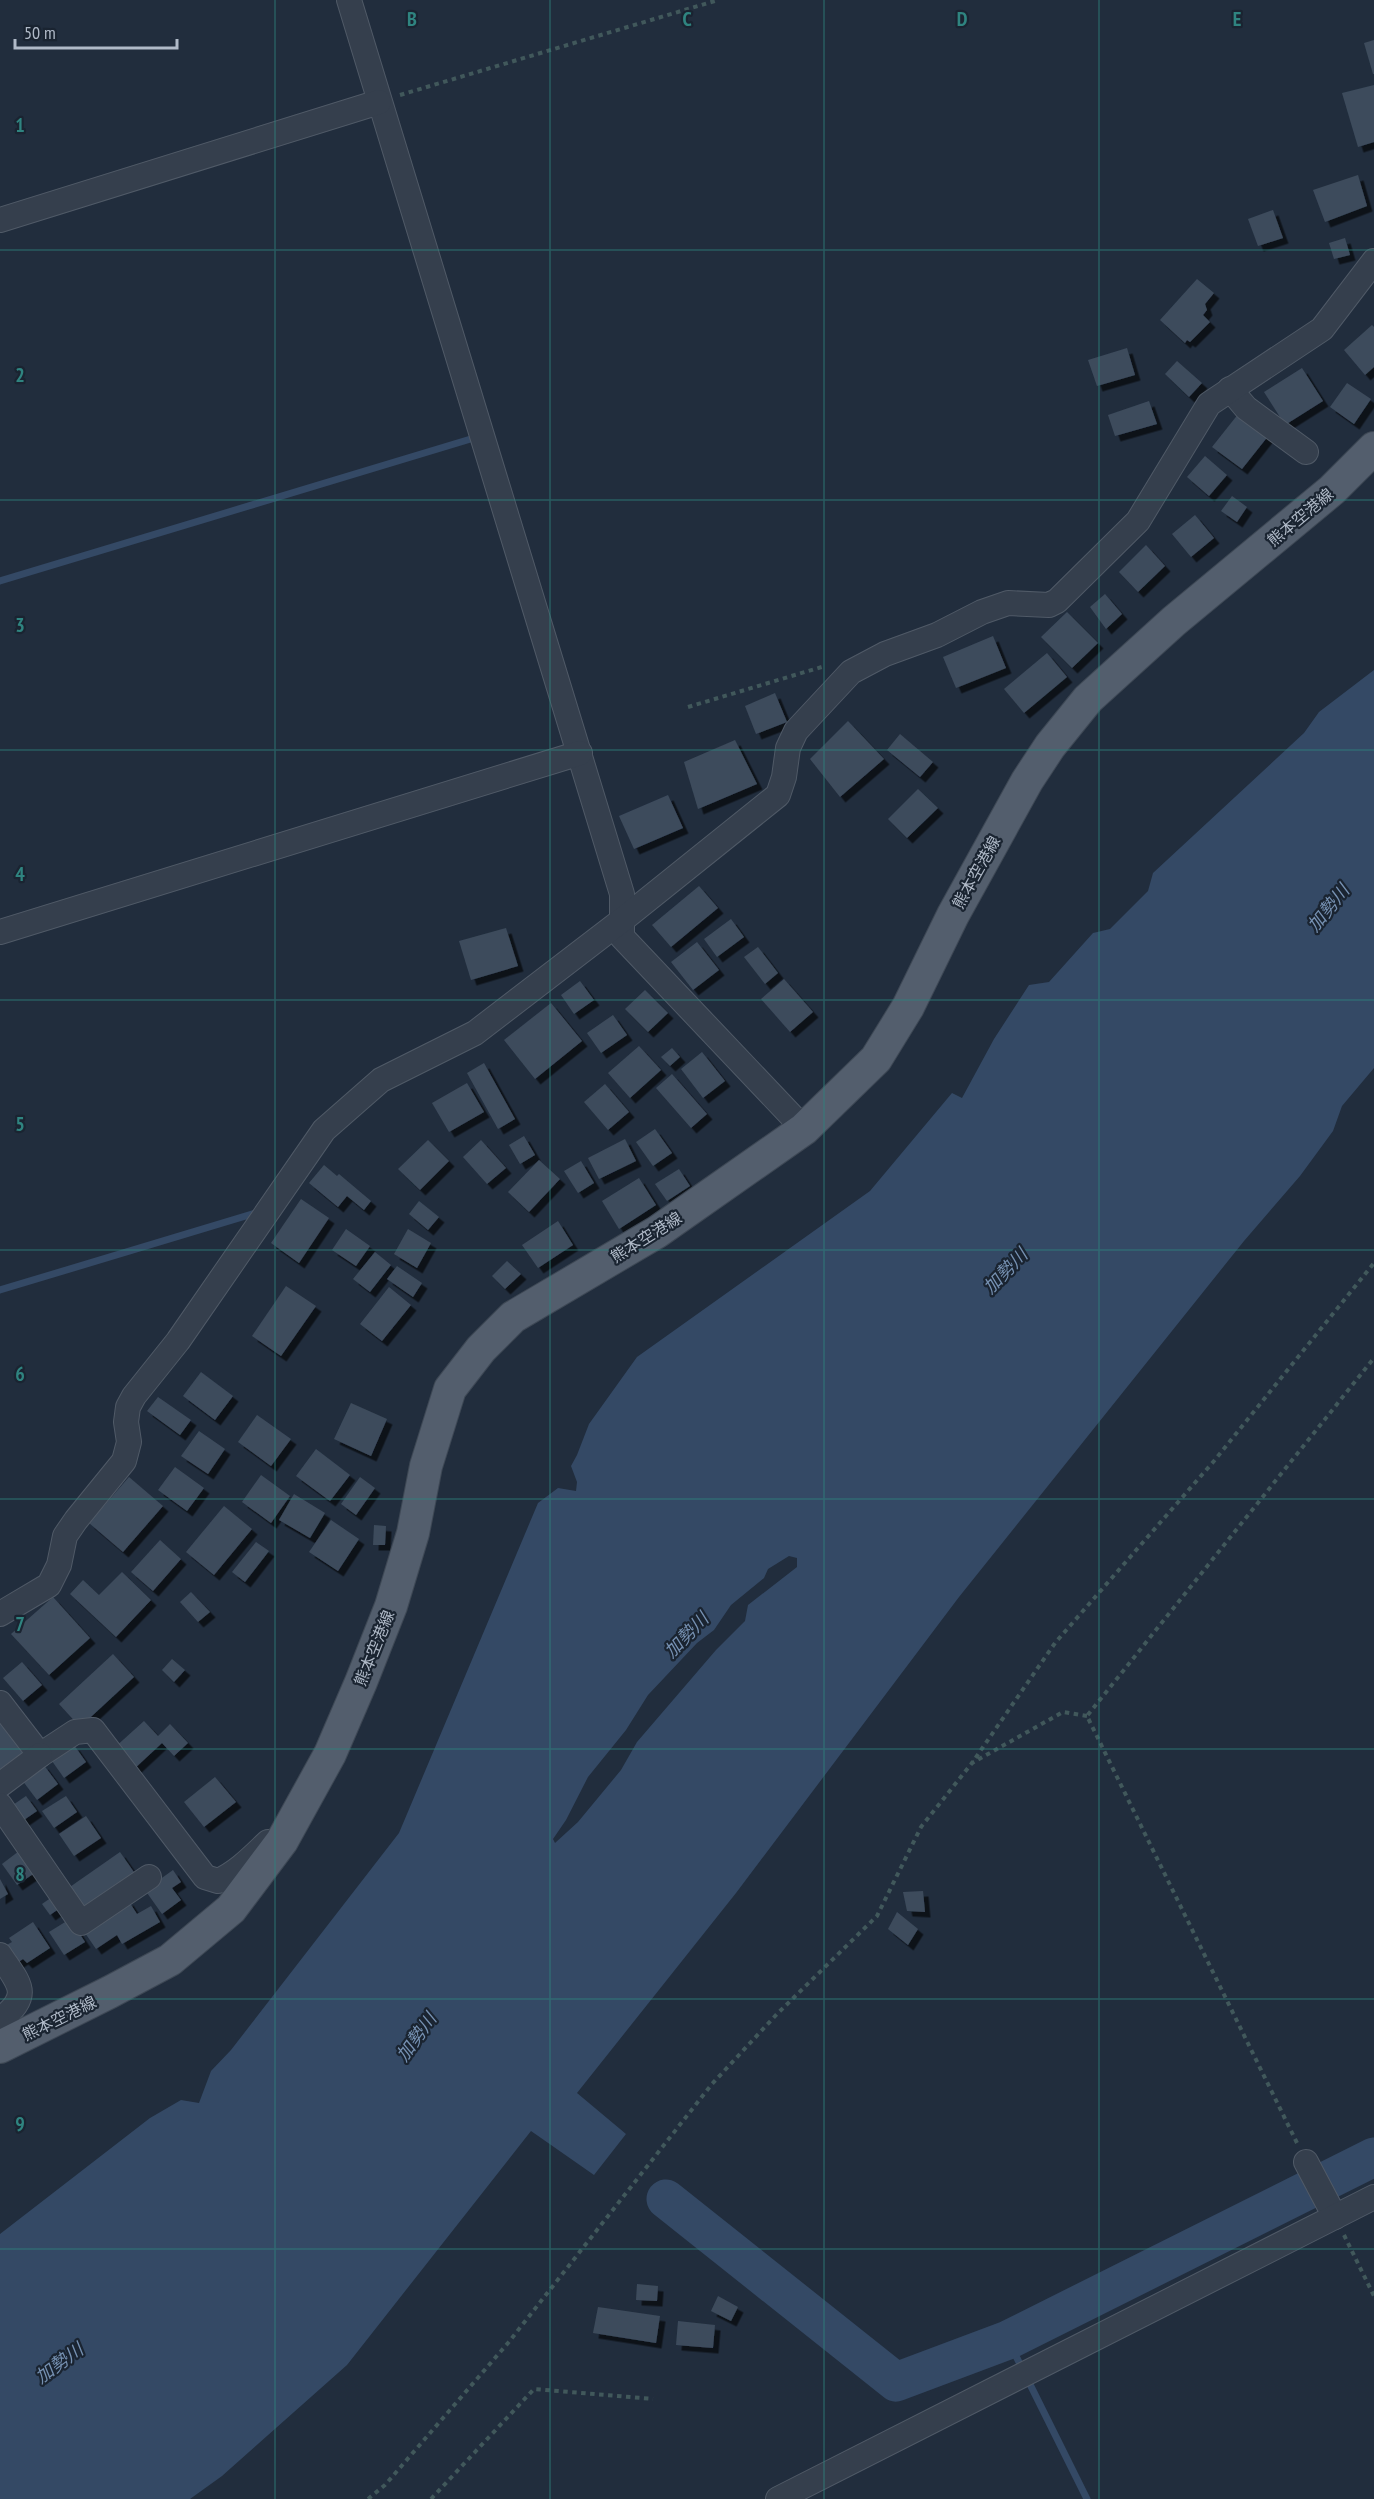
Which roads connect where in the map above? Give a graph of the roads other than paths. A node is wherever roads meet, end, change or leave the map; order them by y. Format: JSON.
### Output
{"nodes":[{"id":1,"x":349,"y":0,"type":"edge"},
{"id":2,"x":379,"y":102,"type":"junction"},
{"id":3,"x":0,"y":220,"type":"edge"},
{"id":4,"x":1374,"y":261,"type":"edge"},
{"id":5,"x":1230,"y":388,"type":"junction"},
{"id":6,"x":1374,"y":448,"type":"edge"},
{"id":7,"x":1306,"y":452,"type":"dead end"},
{"id":8,"x":580,"y":753,"type":"junction"},
{"id":9,"x":621,"y":921,"type":"junction"},
{"id":10,"x":0,"y":932,"type":"edge"},
{"id":11,"x":804,"y":1129,"type":"junction"},
{"id":12,"x":0,"y":1614,"type":"edge"},
{"id":13,"x":0,"y":1703,"type":"edge"},
{"id":14,"x":40,"y":1755,"type":"junction"},
{"id":15,"x":0,"y":1785,"type":"edge"},
{"id":16,"x":0,"y":1805,"type":"edge"},
{"id":17,"x":282,"y":1841,"type":"junction"},
{"id":18,"x":149,"y":1877,"type":"dead end"},
{"id":19,"x":0,"y":1955,"type":"edge"},
{"id":20,"x":0,"y":2020,"type":"edge"},
{"id":21,"x":0,"y":2047,"type":"edge"},
{"id":22,"x":1306,"y":2162,"type":"road end"},
{"id":23,"x":1374,"y":2197,"type":"edge"},
{"id":24,"x":1333,"y":2214,"type":"junction"},
{"id":25,"x":778,"y":2499,"type":"edge"}],
"edges":[{"from":1,"to":2,"type":"street"},
{"from":2,"to":3,"type":"street"},
{"from":2,"to":8,"type":"street"},
{"from":4,"to":5,"type":"street"},
{"from":5,"to":7,"type":"street"},
{"from":5,"to":9,"type":"street"},
{"from":6,"to":11,"type":"main road","name":"熊本空港線"},
{"from":8,"to":9,"type":"street"},
{"from":8,"to":10,"type":"street"},
{"from":9,"to":11,"type":"street"},
{"from":9,"to":12,"type":"street"},
{"from":11,"to":17,"type":"main road","name":"熊本空港線"},
{"from":13,"to":14,"type":"street"},
{"from":14,"to":15,"type":"street"},
{"from":14,"to":17,"type":"street"},
{"from":16,"to":18,"type":"street"},
{"from":17,"to":21,"type":"main road","name":"熊本空港線"},
{"from":19,"to":20,"type":"street"},
{"from":22,"to":24,"type":"street"},
{"from":23,"to":24,"type":"street"},
{"from":24,"to":25,"type":"street"}]}
